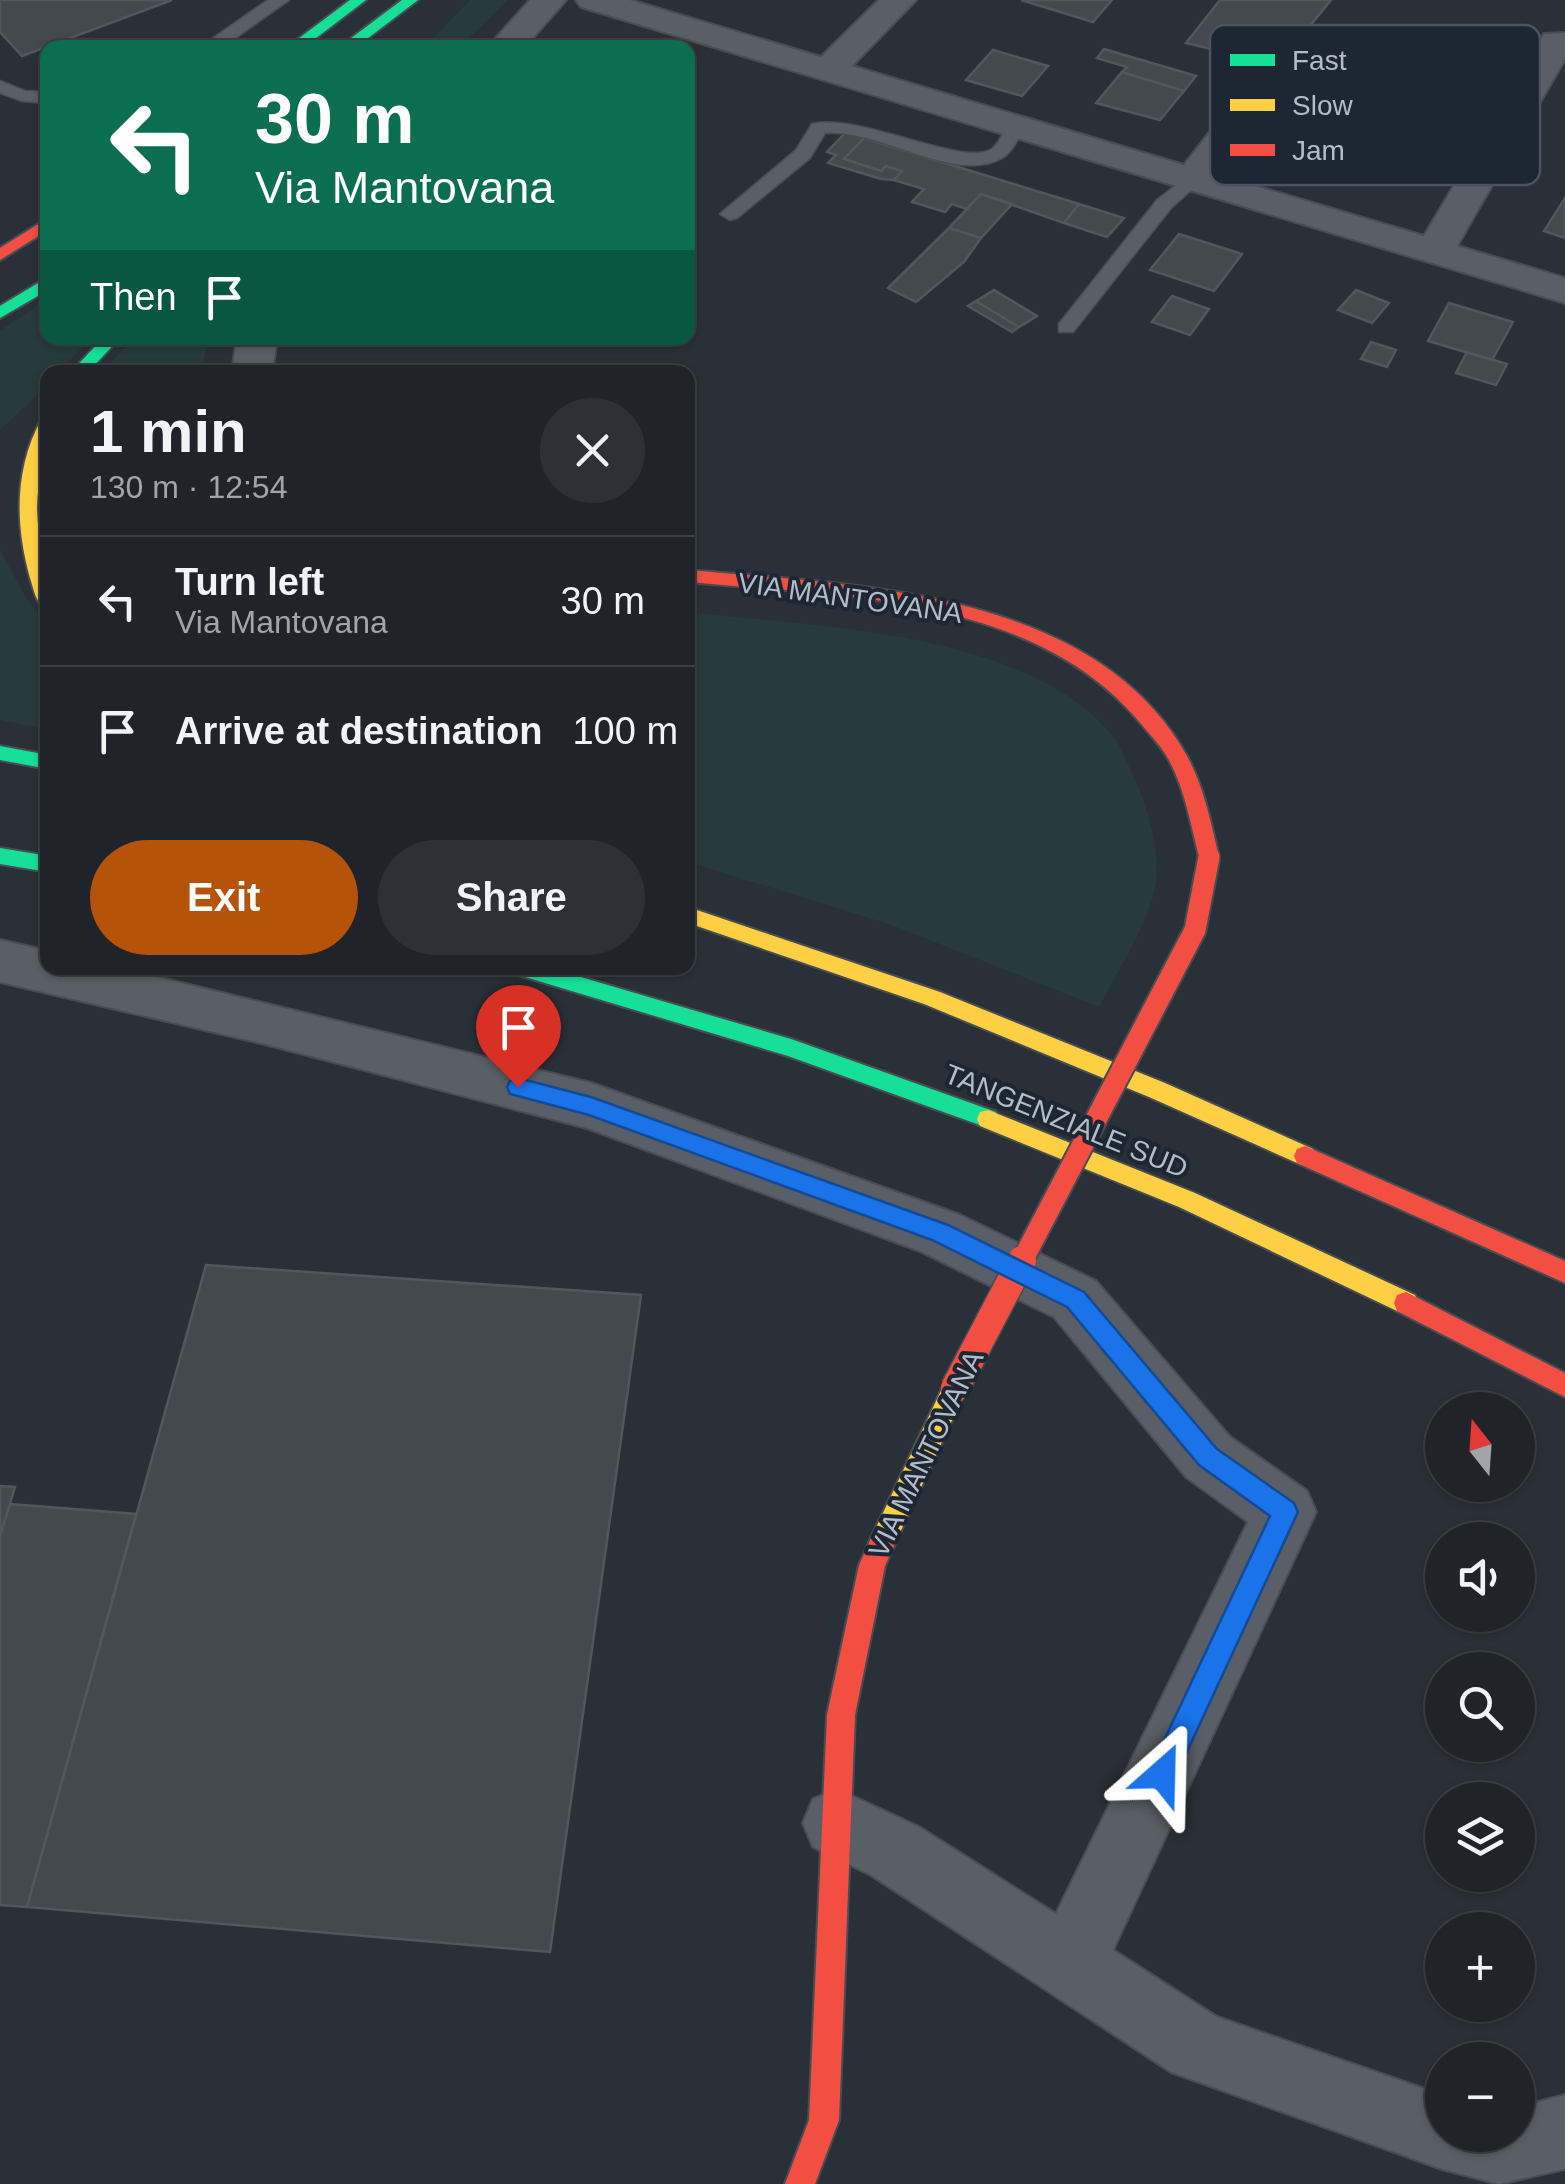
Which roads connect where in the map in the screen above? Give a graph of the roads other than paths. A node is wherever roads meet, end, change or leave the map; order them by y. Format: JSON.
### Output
{"nodes":[{"id":1,"x":280,"y":0,"type":"edge"},
{"id":2,"x":359,"y":0,"type":"edge"},
{"id":3,"x":411,"y":0,"type":"edge"},
{"id":4,"x":549,"y":0,"type":"edge"},
{"id":5,"x":593,"y":0,"type":"edge"},
{"id":6,"x":899,"y":0,"type":"edge"},
{"id":7,"x":220,"y":40,"type":"edge"},
{"id":8,"x":304,"y":40,"type":"edge"},
{"id":9,"x":356,"y":40,"type":"edge"},
{"id":10,"x":512,"y":40,"type":"edge"},
{"id":11,"x":1558,"y":42,"type":"dead end"},
{"id":12,"x":828,"y":70,"type":"junction"},
{"id":13,"x":1540,"y":72,"type":"edge"},
{"id":14,"x":0,"y":86,"type":"edge"},
{"id":15,"x":40,"y":97,"type":"edge"},
{"id":16,"x":1016,"y":126,"type":"junction"},
{"id":17,"x":1210,"y":156,"type":"edge"},
{"id":18,"x":1192,"y":179,"type":"junction"},
{"id":19,"x":1210,"y":184,"type":"edge"},
{"id":20,"x":1212,"y":185,"type":"edge"},
{"id":21,"x":1474,"y":185,"type":"edge"},
{"id":22,"x":730,"y":214,"type":"dead end"},
{"id":23,"x":40,"y":228,"type":"edge"},
{"id":24,"x":1434,"y":252,"type":"junction"},
{"id":25,"x":0,"y":255,"type":"edge"},
{"id":26,"x":40,"y":287,"type":"edge"},
{"id":27,"x":1565,"y":292,"type":"edge"},
{"id":28,"x":0,"y":312,"type":"edge"},
{"id":29,"x":1066,"y":328,"type":"dead end"},
{"id":30,"x":105,"y":345,"type":"edge"},
{"id":31,"x":87,"y":365,"type":"edge"},
{"id":32,"x":40,"y":434,"type":"edge"},
{"id":33,"x":695,"y":577,"type":"edge"},
{"id":34,"x":40,"y":578,"type":"edge"},
{"id":35,"x":0,"y":753,"type":"edge"},
{"id":36,"x":40,"y":760,"type":"edge"},
{"id":37,"x":0,"y":856,"type":"edge"},
{"id":38,"x":40,"y":863,"type":"edge"},
{"id":39,"x":695,"y":917,"type":"edge"},
{"id":40,"x":799,"y":928,"type":"dead end"},
{"id":41,"x":0,"y":961,"type":"edge"},
{"id":42,"x":40,"y":970,"type":"edge"},
{"id":43,"x":61,"y":975,"type":"edge"},
{"id":44,"x":546,"y":975,"type":"edge"},
{"id":45,"x":932,"y":998,"type":"junction"},
{"id":46,"x":1565,"y":1272,"type":"edge"},
{"id":47,"x":1565,"y":1386,"type":"edge"},
{"id":48,"x":837,"y":1823,"type":"junction"},
{"id":49,"x":1069,"y":1964,"type":"junction"},
{"id":50,"x":1425,"y":2128,"type":"edge"},
{"id":51,"x":1565,"y":2132,"type":"edge"},
{"id":52,"x":1535,"y":2140,"type":"edge"},
{"id":53,"x":800,"y":2184,"type":"edge"}],
"edges":[{"from":1,"to":7,"type":"lane"},
{"from":2,"to":8,"type":"main road"},
{"from":3,"to":9,"type":"main road"},
{"from":4,"to":10,"type":"street"},
{"from":5,"to":12,"type":"street"},
{"from":6,"to":12,"type":"street"},
{"from":11,"to":13,"type":"street"},
{"from":12,"to":16,"type":"street"},
{"from":14,"to":15,"type":"lane"},
{"from":16,"to":18,"type":"street"},
{"from":16,"to":22,"type":"lane"},
{"from":17,"to":18,"type":"street"},
{"from":18,"to":19,"type":"street"},
{"from":18,"to":29,"type":"lane"},
{"from":20,"to":24,"type":"street"},
{"from":21,"to":24,"type":"street"},
{"from":23,"to":25,"type":"main road"},
{"from":24,"to":27,"type":"street"},
{"from":26,"to":28,"type":"main road"},
{"from":30,"to":31,"type":"main road"},
{"from":32,"to":34,"type":"main road"},
{"from":33,"to":48,"type":"main road","name":"VIA MANTOVANA","bridge":true},
{"from":35,"to":36,"type":"main road"},
{"from":37,"to":38,"type":"main road"},
{"from":39,"to":45,"type":"main road"},
{"from":40,"to":45,"type":"main road"},
{"from":41,"to":42,"type":"street"},
{"from":43,"to":49,"type":"street"},
{"from":44,"to":47,"type":"main road","name":"TANGENZIALE SUD"},
{"from":45,"to":46,"type":"main road"},
{"from":48,"to":49,"type":"street"},
{"from":48,"to":53,"type":"main road","name":"VIA MANTOVANA"},
{"from":49,"to":50,"type":"street"},
{"from":51,"to":52,"type":"street"}]}
